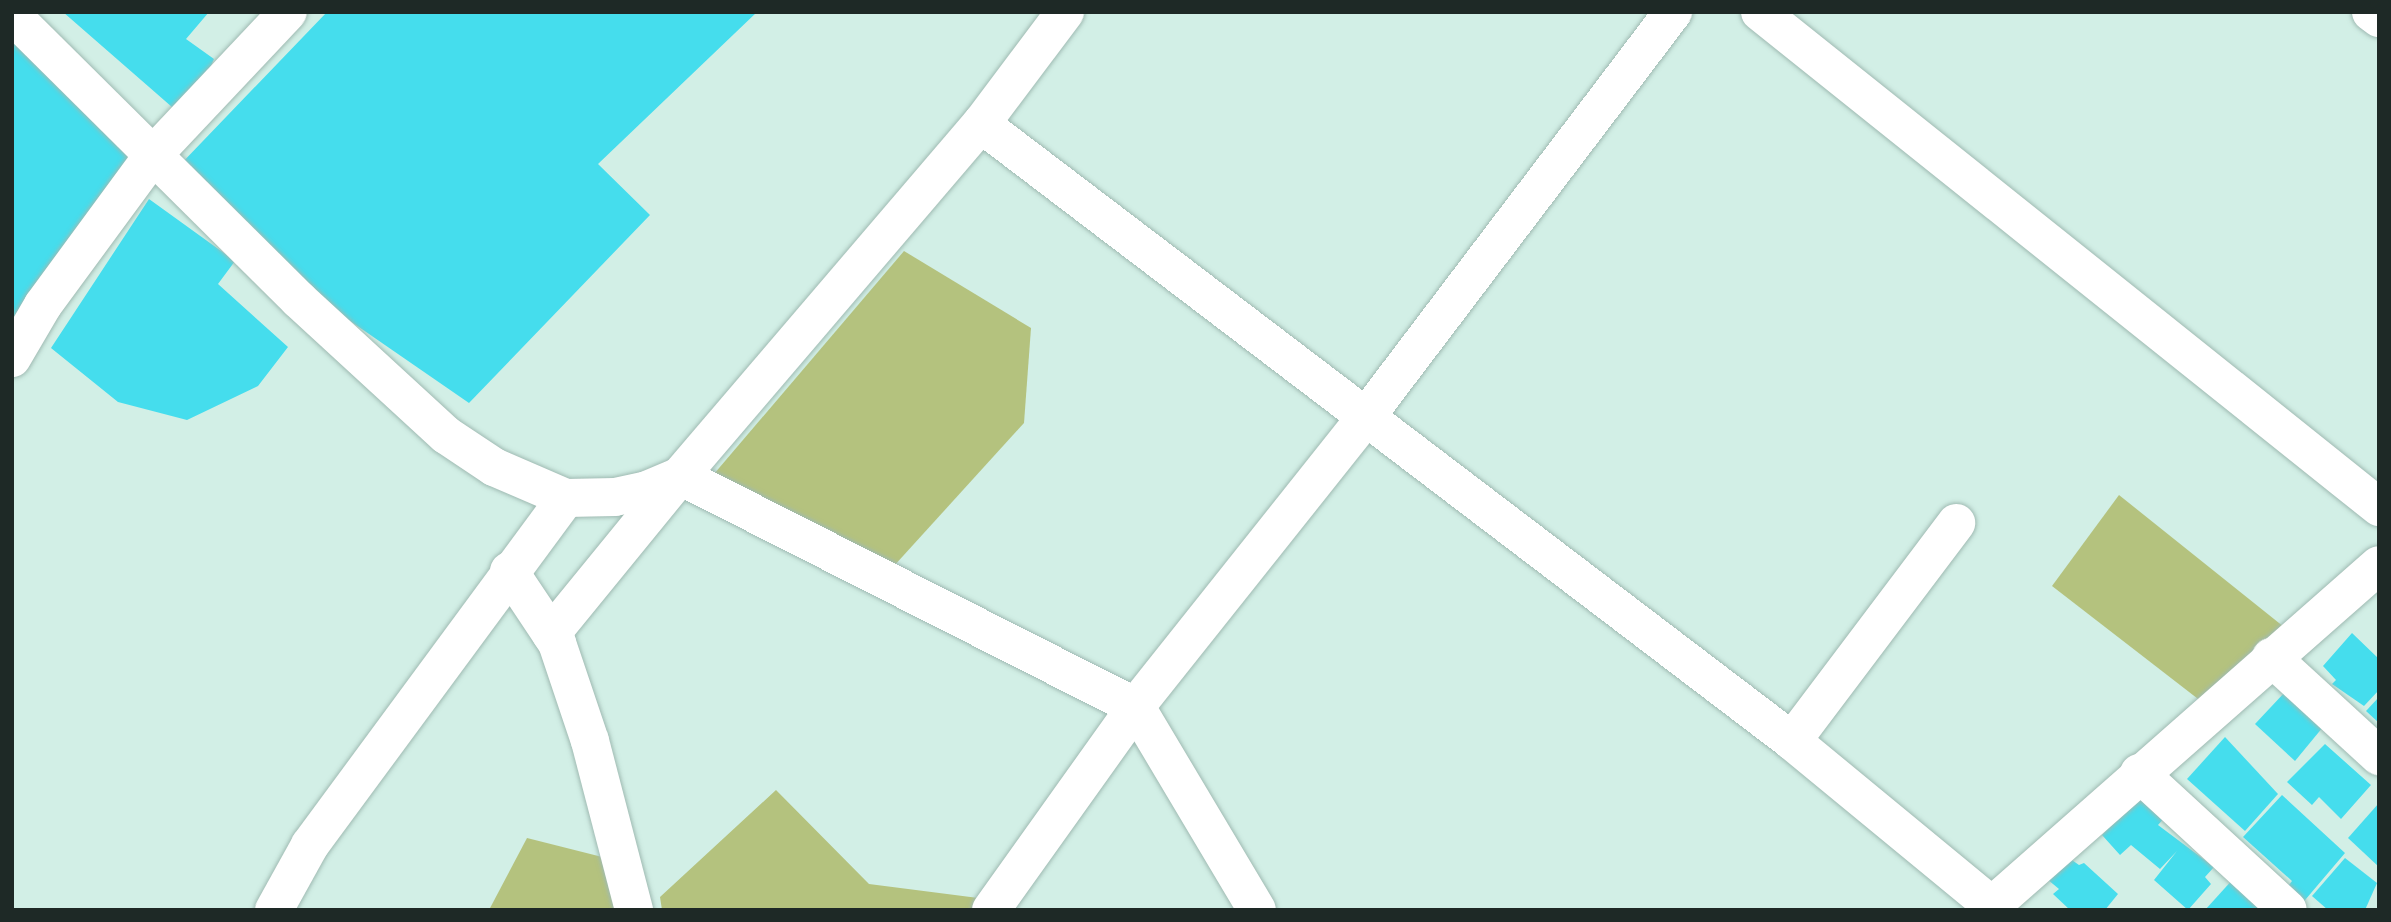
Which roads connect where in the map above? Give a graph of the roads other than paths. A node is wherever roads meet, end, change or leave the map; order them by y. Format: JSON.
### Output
{"nodes":[{"id":1,"x":288,"y":12,"type":"edge"},
{"id":2,"x":1065,"y":12,"type":"edge"},
{"id":3,"x":1673,"y":12,"type":"edge"},
{"id":4,"x":1760,"y":12,"type":"edge"},
{"id":5,"x":2371,"y":12,"type":"edge"},
{"id":6,"x":12,"y":15,"type":"edge"},
{"id":7,"x":2379,"y":18,"type":"edge"},
{"id":8,"x":1038,"y":28,"type":"edge"},
{"id":9,"x":981,"y":124,"type":"junction"},
{"id":10,"x":154,"y":154,"type":"junction"},
{"id":11,"x":12,"y":358,"type":"edge"},
{"id":12,"x":1365,"y":418,"type":"junction"},
{"id":13,"x":680,"y":476,"type":"junction"},
{"id":14,"x":566,"y":498,"type":"junction"},
{"id":15,"x":2379,"y":507,"type":"edge"},
{"id":16,"x":1956,"y":523,"type":"dead end"},
{"id":17,"x":2379,"y":565,"type":"edge"},
{"id":18,"x":509,"y":571,"type":"junction"},
{"id":19,"x":551,"y":634,"type":"junction"},
{"id":20,"x":2271,"y":657,"type":"junction"},
{"id":21,"x":1136,"y":707,"type":"junction"},
{"id":22,"x":1792,"y":741,"type":"junction"},
{"id":23,"x":2379,"y":756,"type":"edge"},
{"id":24,"x":2138,"y":773,"type":"junction"},
{"id":25,"x":1992,"y":908,"type":"edge"},
{"id":26,"x":274,"y":910,"type":"edge"},
{"id":27,"x":634,"y":910,"type":"edge"},
{"id":28,"x":991,"y":910,"type":"edge"},
{"id":29,"x":1257,"y":910,"type":"edge"},
{"id":30,"x":2288,"y":910,"type":"edge"}],
"edges":[{"from":1,"to":10,"type":"street"},
{"from":2,"to":8,"type":"street"},
{"from":3,"to":12,"type":"street"},
{"from":4,"to":15,"type":"street"},
{"from":5,"to":7,"type":"street"},
{"from":6,"to":10,"type":"street"},
{"from":8,"to":9,"type":"street"},
{"from":9,"to":12,"type":"street"},
{"from":9,"to":13,"type":"street"},
{"from":10,"to":11,"type":"street"},
{"from":10,"to":14,"type":"street"},
{"from":12,"to":21,"type":"street"},
{"from":12,"to":22,"type":"street"},
{"from":13,"to":14,"type":"street"},
{"from":13,"to":19,"type":"street"},
{"from":13,"to":21,"type":"street"},
{"from":14,"to":18,"type":"street"},
{"from":16,"to":22,"type":"street"},
{"from":17,"to":20,"type":"street"},
{"from":18,"to":19,"type":"street"},
{"from":18,"to":26,"type":"street"},
{"from":19,"to":27,"type":"street"},
{"from":20,"to":23,"type":"street"},
{"from":20,"to":24,"type":"street"},
{"from":21,"to":28,"type":"street"},
{"from":21,"to":29,"type":"street"},
{"from":22,"to":25,"type":"street"},
{"from":24,"to":25,"type":"street"},
{"from":24,"to":30,"type":"street"}]}
